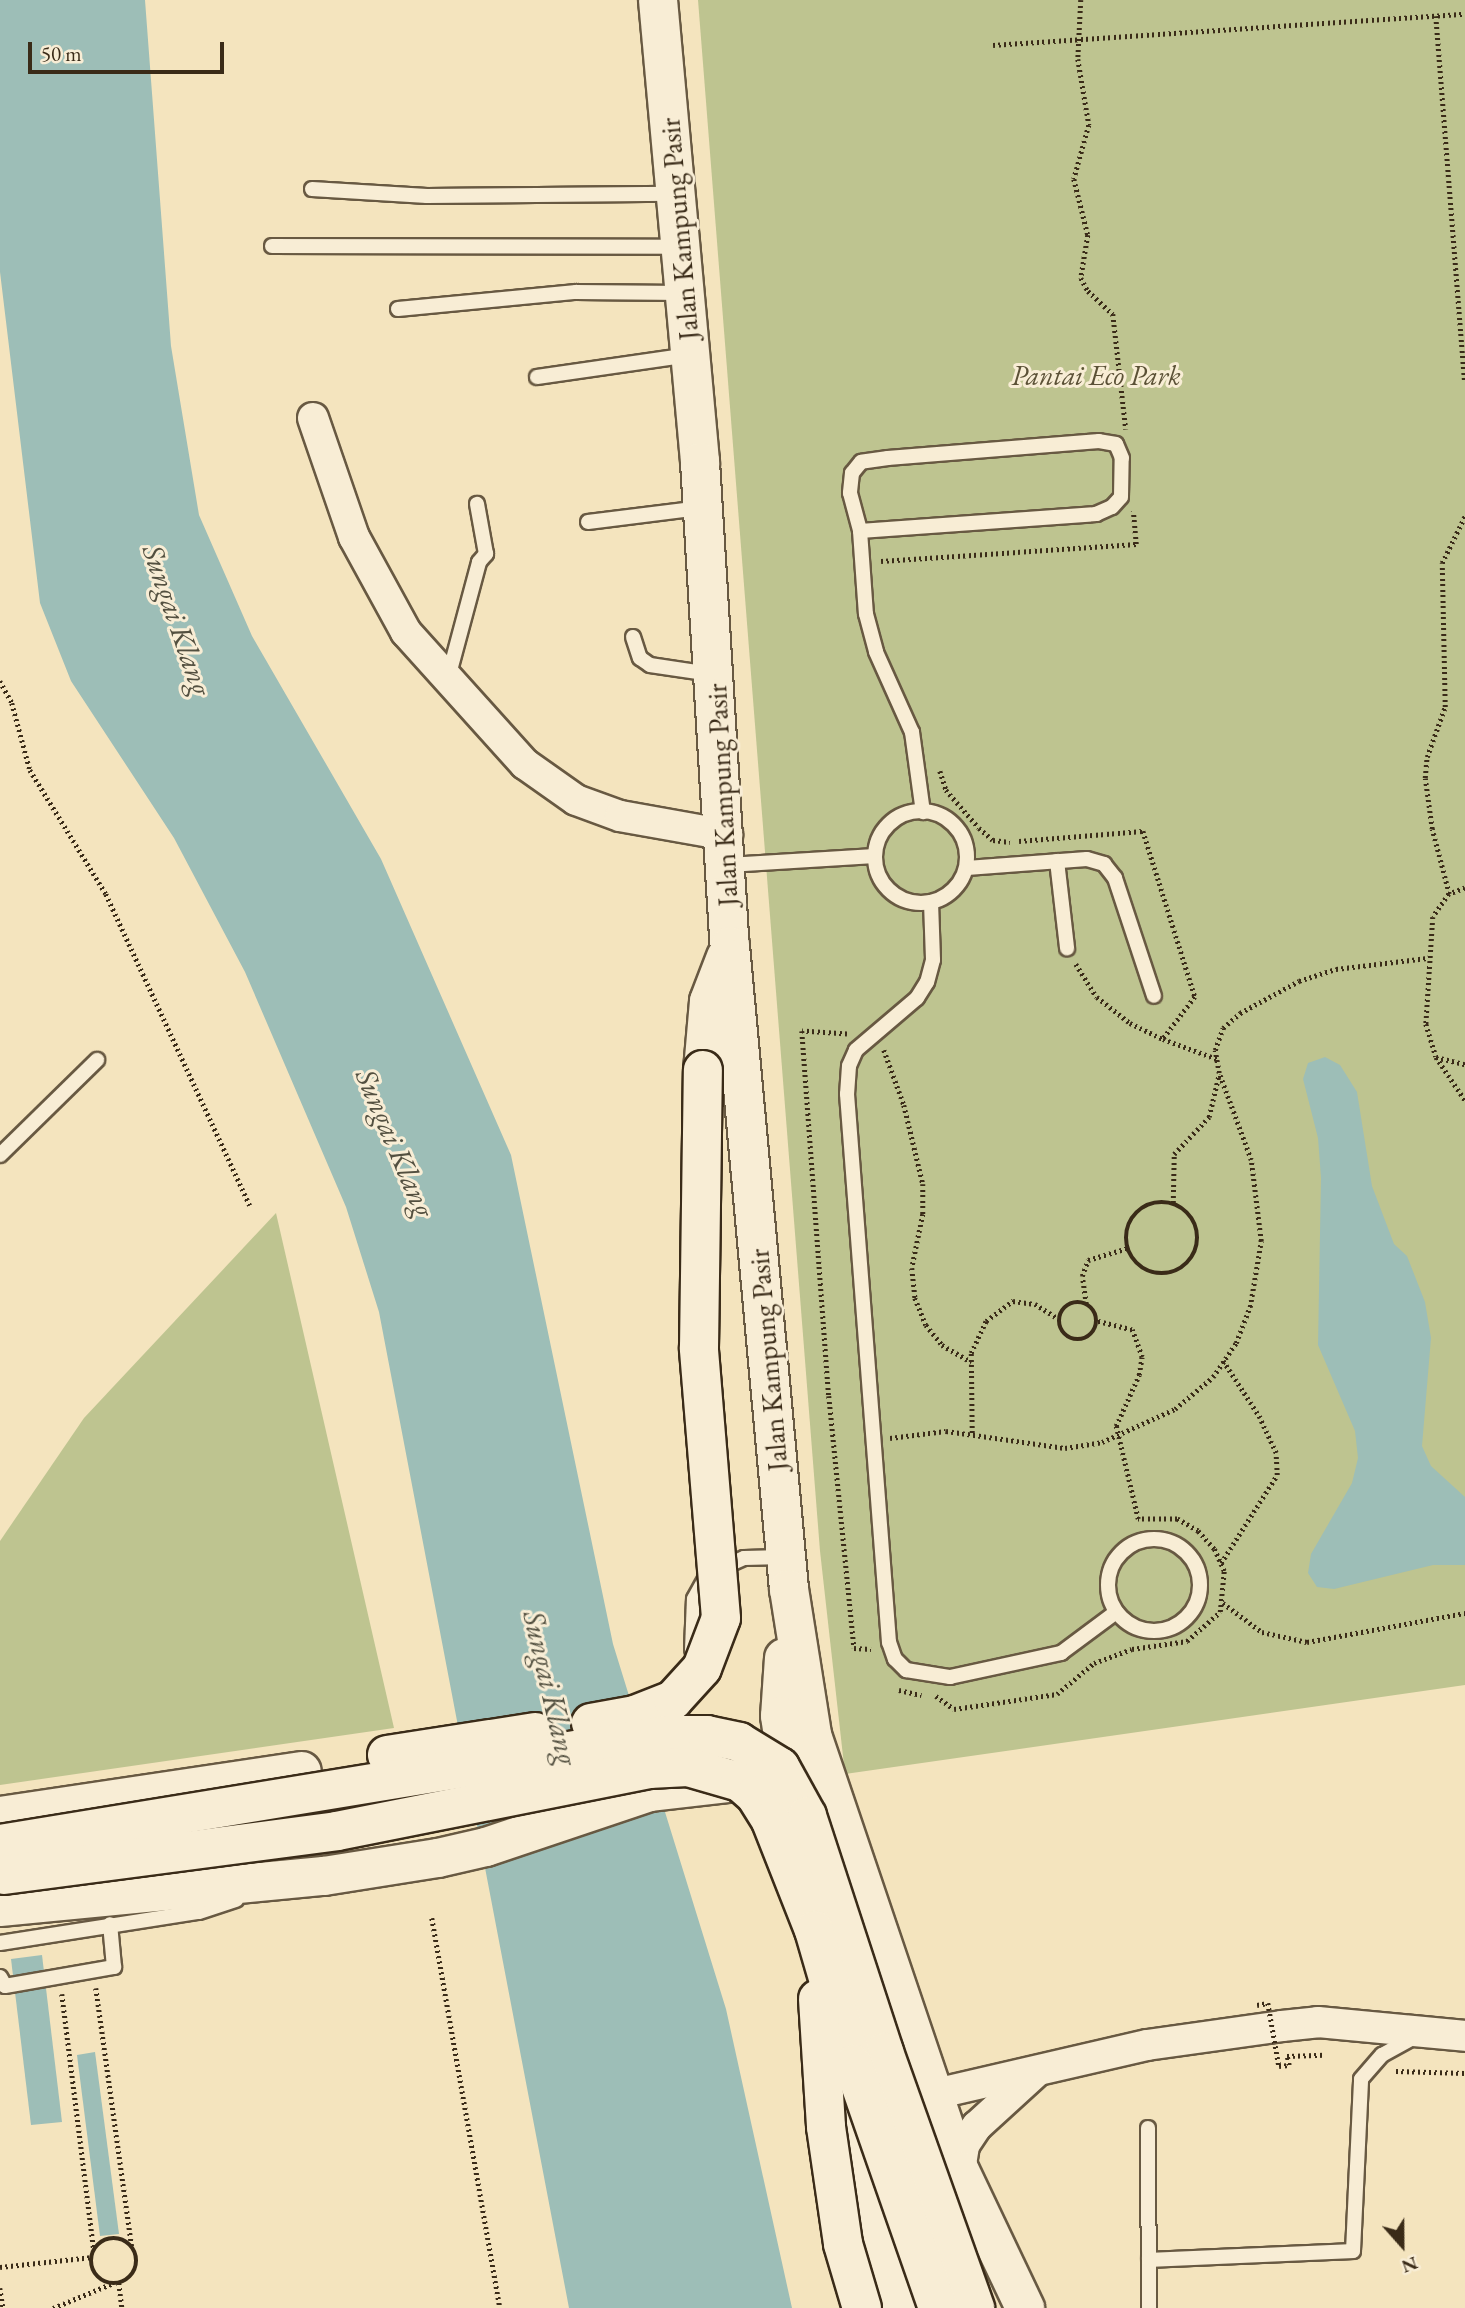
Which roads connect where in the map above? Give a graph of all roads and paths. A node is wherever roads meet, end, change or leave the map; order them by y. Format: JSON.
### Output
{"nodes":[{"id":1,"x":658,"y":0,"type":"edge"},
{"id":2,"x":1081,"y":0,"type":"edge"},
{"id":3,"x":1465,"y":14,"type":"edge"},
{"id":4,"x":1436,"y":15,"type":"junction"},
{"id":5,"x":1082,"y":39,"type":"junction"},
{"id":6,"x":993,"y":45,"type":"dead end"},
{"id":7,"x":312,"y":189,"type":"dead end"},
{"id":8,"x":675,"y":194,"type":"junction"},
{"id":9,"x":272,"y":246,"type":"dead end"},
{"id":10,"x":680,"y":247,"type":"junction"},
{"id":11,"x":684,"y":293,"type":"junction"},
{"id":12,"x":398,"y":309,"type":"dead end"},
{"id":13,"x":690,"y":354,"type":"junction"},
{"id":14,"x":537,"y":377,"type":"dead end"},
{"id":15,"x":1465,"y":381,"type":"edge"},
{"id":16,"x":313,"y":418,"type":"dead end"},
{"id":17,"x":1127,"y":438,"type":"dead end"},
{"id":18,"x":477,"y":504,"type":"dead end"},
{"id":19,"x":1133,"y":504,"type":"dead end"},
{"id":20,"x":703,"y":508,"type":"junction"},
{"id":21,"x":1465,"y":516,"type":"edge"},
{"id":22,"x":588,"y":522,"type":"dead end"},
{"id":23,"x":860,"y":531,"type":"junction"},
{"id":24,"x":875,"y":571,"type":"dead end"},
{"id":25,"x":633,"y":637,"type":"dead end"},
{"id":26,"x":715,"y":674,"type":"junction"},
{"id":27,"x":447,"y":679,"type":"junction"},
{"id":28,"x":0,"y":681,"type":"edge"},
{"id":29,"x":937,"y":762,"type":"dead end"},
{"id":30,"x":923,"y":811,"type":"junction"},
{"id":31,"x":728,"y":850,"type":"junction"},
{"id":32,"x":874,"y":856,"type":"junction"},
{"id":33,"x":1057,"y":861,"type":"junction"},
{"id":34,"x":967,"y":868,"type":"junction"},
{"id":35,"x":1465,"y":888,"type":"edge"},
{"id":36,"x":1449,"y":894,"type":"junction"},
{"id":37,"x":931,"y":902,"type":"junction"},
{"id":38,"x":730,"y":946,"type":"junction"},
{"id":39,"x":1067,"y":948,"type":"joint"},
{"id":40,"x":1427,"y":958,"type":"junction"},
{"id":41,"x":1154,"y":996,"type":"dead end"},
{"id":42,"x":868,"y":1035,"type":"junction"},
{"id":43,"x":1163,"y":1039,"type":"junction"},
{"id":44,"x":1436,"y":1057,"type":"junction"},
{"id":45,"x":1217,"y":1059,"type":"junction"},
{"id":46,"x":97,"y":1060,"type":"dead end"},
{"id":47,"x":1465,"y":1063,"type":"edge"},
{"id":48,"x":1219,"y":1073,"type":"junction"},
{"id":49,"x":1465,"y":1100,"type":"edge"},
{"id":50,"x":0,"y":1155,"type":"edge"},
{"id":51,"x":1173,"y":1203,"type":"junction"},
{"id":52,"x":250,"y":1205,"type":"dead end"},
{"id":53,"x":1128,"y":1248,"type":"junction"},
{"id":54,"x":1086,"y":1304,"type":"junction"},
{"id":55,"x":1059,"y":1319,"type":"junction"},
{"id":56,"x":1097,"y":1321,"type":"junction"},
{"id":57,"x":971,"y":1362,"type":"junction"},
{"id":58,"x":1223,"y":1362,"type":"junction"},
{"id":59,"x":972,"y":1433,"type":"junction"},
{"id":60,"x":1118,"y":1436,"type":"junction"},
{"id":61,"x":872,"y":1440,"type":"junction"},
{"id":62,"x":1221,"y":1564,"type":"junction"},
{"id":63,"x":787,"y":1573,"type":"junction"},
{"id":64,"x":1223,"y":1603,"type":"junction"},
{"id":65,"x":1115,"y":1612,"type":"junction"},
{"id":66,"x":1465,"y":1613,"type":"edge"},
{"id":67,"x":692,"y":1650,"type":"dead end"},
{"id":68,"x":874,"y":1658,"type":"dead end"},
{"id":69,"x":890,"y":1683,"type":"dead end"},
{"id":70,"x":573,"y":1727,"type":"junction"},
{"id":71,"x":620,"y":1744,"type":"junction"},
{"id":72,"x":257,"y":1778,"type":"junction"},
{"id":73,"x":740,"y":1782,"type":"junction"},
{"id":74,"x":184,"y":1789,"type":"junction"},
{"id":75,"x":0,"y":1816,"type":"edge"},
{"id":76,"x":1,"y":1876,"type":"edge"},
{"id":77,"x":295,"y":1879,"type":"junction"},
{"id":78,"x":197,"y":1899,"type":"junction"},
{"id":79,"x":432,"y":1918,"type":"dead end"},
{"id":80,"x":110,"y":1924,"type":"junction"},
{"id":81,"x":814,"y":1930,"type":"junction"},
{"id":82,"x":0,"y":1943,"type":"edge"},
{"id":83,"x":93,"y":1970,"type":"junction"},
{"id":84,"x":60,"y":1976,"type":"junction"},
{"id":85,"x":0,"y":1977,"type":"edge"},
{"id":86,"x":1256,"y":2005,"type":"dead end"},
{"id":87,"x":1423,"y":2032,"type":"junction"},
{"id":88,"x":829,"y":2033,"type":"junction"},
{"id":89,"x":1465,"y":2036,"type":"edge"},
{"id":90,"x":1324,"y":2055,"type":"dead end"},
{"id":91,"x":1038,"y":2070,"type":"junction"},
{"id":92,"x":1369,"y":2070,"type":"junction"},
{"id":93,"x":1465,"y":2073,"type":"edge"},
{"id":94,"x":935,"y":2094,"type":"junction"},
{"id":95,"x":1148,"y":2128,"type":"dead end"},
{"id":96,"x":960,"y":2171,"type":"junction"},
{"id":97,"x":874,"y":2201,"type":"junction"},
{"id":98,"x":132,"y":2247,"type":"junction"},
{"id":99,"x":994,"y":2247,"type":"junction"},
{"id":100,"x":94,"y":2250,"type":"junction"},
{"id":101,"x":92,"y":2257,"type":"junction"},
{"id":102,"x":1149,"y":2260,"type":"junction"},
{"id":103,"x":0,"y":2267,"type":"edge"},
{"id":104,"x":119,"y":2283,"type":"junction"},
{"id":105,"x":112,"y":2284,"type":"junction"},
{"id":106,"x":0,"y":2288,"type":"edge"},
{"id":107,"x":886,"y":2304,"type":"edge"},
{"id":108,"x":3,"y":2308,"type":"edge"},
{"id":109,"x":52,"y":2308,"type":"edge"},
{"id":110,"x":122,"y":2308,"type":"edge"},
{"id":111,"x":500,"y":2308,"type":"edge"},
{"id":112,"x":938,"y":2308,"type":"edge"},
{"id":113,"x":975,"y":2308,"type":"edge"},
{"id":114,"x":1025,"y":2308,"type":"edge"},
{"id":115,"x":1038,"y":2308,"type":"edge"},
{"id":116,"x":1149,"y":2308,"type":"edge"}],
"edges":[{"from":1,"to":8,"type":"street","name":"Jalan Kampung Pasir"},
{"from":2,"to":5,"type":"path"},
{"from":3,"to":4,"type":"path"},
{"from":4,"to":5,"type":"path"},
{"from":4,"to":15,"type":"path"},
{"from":5,"to":6,"type":"path"},
{"from":5,"to":17,"type":"path"},
{"from":7,"to":8,"type":"lane"},
{"from":8,"to":10,"type":"street","name":"Jalan Kampung Pasir"},
{"from":9,"to":10,"type":"lane"},
{"from":10,"to":11,"type":"street","name":"Jalan Kampung Pasir"},
{"from":11,"to":12,"type":"lane"},
{"from":11,"to":13,"type":"street","name":"Jalan Kampung Pasir"},
{"from":13,"to":14,"type":"lane"},
{"from":13,"to":20,"type":"street","name":"Jalan Kampung Pasir"},
{"from":16,"to":27,"type":"street"},
{"from":18,"to":27,"type":"lane"},
{"from":19,"to":24,"type":"path"},
{"from":20,"to":22,"type":"lane"},
{"from":20,"to":26,"type":"street","name":"Jalan Kampung Pasir"},
{"from":21,"to":36,"type":"path"},
{"from":23,"to":23,"type":"lane"},
{"from":23,"to":30,"type":"lane"},
{"from":25,"to":26,"type":"lane"},
{"from":26,"to":31,"type":"street","name":"Jalan Kampung Pasir"},
{"from":27,"to":31,"type":"street"},
{"from":28,"to":52,"type":"path"},
{"from":29,"to":43,"type":"path"},
{"from":30,"to":32,"type":"lane"},
{"from":30,"to":34,"type":"lane"},
{"from":31,"to":32,"type":"lane"},
{"from":31,"to":38,"type":"street","name":"Jalan Kampung Pasir"},
{"from":32,"to":37,"type":"lane"},
{"from":33,"to":34,"type":"lane"},
{"from":33,"to":39,"type":"lane"},
{"from":33,"to":41,"type":"lane"},
{"from":34,"to":37,"type":"lane"},
{"from":35,"to":36,"type":"path"},
{"from":36,"to":40,"type":"path"},
{"from":37,"to":42,"type":"lane"},
{"from":38,"to":63,"type":"street","name":"Jalan Kampung Pasir"},
{"from":38,"to":70,"type":"street","bridge":true},
{"from":39,"to":43,"type":"path"},
{"from":40,"to":44,"type":"path"},
{"from":40,"to":45,"type":"path"},
{"from":42,"to":57,"type":"path"},
{"from":42,"to":61,"type":"lane"},
{"from":42,"to":68,"type":"path"},
{"from":43,"to":45,"type":"path"},
{"from":44,"to":47,"type":"path"},
{"from":44,"to":49,"type":"path"},
{"from":45,"to":48,"type":"path"},
{"from":46,"to":50,"type":"lane"},
{"from":48,"to":51,"type":"path"},
{"from":48,"to":58,"type":"path"},
{"from":51,"to":53,"type":"path"},
{"from":51,"to":53,"type":"path"},
{"from":53,"to":54,"type":"path"},
{"from":54,"to":55,"type":"path"},
{"from":54,"to":56,"type":"path"},
{"from":55,"to":56,"type":"path"},
{"from":55,"to":57,"type":"path"},
{"from":56,"to":60,"type":"path"},
{"from":57,"to":59,"type":"path"},
{"from":58,"to":60,"type":"path"},
{"from":58,"to":62,"type":"path"},
{"from":59,"to":60,"type":"path"},
{"from":59,"to":61,"type":"path"},
{"from":60,"to":62,"type":"path"},
{"from":61,"to":65,"type":"lane"},
{"from":62,"to":64,"type":"path"},
{"from":63,"to":67,"type":"lane"},
{"from":63,"to":88,"type":"street"},
{"from":63,"to":94,"type":"street"},
{"from":64,"to":66,"type":"path"},
{"from":64,"to":69,"type":"path"},
{"from":65,"to":65,"type":"lane"},
{"from":70,"to":71,"type":"street"},
{"from":70,"to":72,"type":"street","bridge":true},
{"from":71,"to":76,"type":"street","bridge":true},
{"from":71,"to":113,"type":"street","bridge":true},
{"from":72,"to":74,"type":"street"},
{"from":72,"to":77,"type":"street"},
{"from":73,"to":76,"type":"street","bridge":true},
{"from":73,"to":77,"type":"street"},
{"from":73,"to":81,"type":"street","bridge":true},
{"from":74,"to":75,"type":"street"},
{"from":74,"to":78,"type":"street"},
{"from":76,"to":78,"type":"street"},
{"from":77,"to":78,"type":"street"},
{"from":78,"to":80,"type":"lane"},
{"from":79,"to":111,"type":"path"},
{"from":80,"to":82,"type":"lane"},
{"from":80,"to":83,"type":"lane"},
{"from":81,"to":107,"type":"street","bridge":true},
{"from":81,"to":112,"type":"street","bridge":true},
{"from":83,"to":84,"type":"lane"},
{"from":83,"to":98,"type":"path"},
{"from":84,"to":85,"type":"lane"},
{"from":84,"to":100,"type":"path"},
{"from":86,"to":90,"type":"path","bridge":true},
{"from":87,"to":89,"type":"street"},
{"from":87,"to":91,"type":"street"},
{"from":87,"to":92,"type":"lane"},
{"from":88,"to":94,"type":"street"},
{"from":88,"to":97,"type":"street"},
{"from":91,"to":94,"type":"street"},
{"from":91,"to":96,"type":"street"},
{"from":92,"to":93,"type":"path"},
{"from":92,"to":102,"type":"lane"},
{"from":94,"to":96,"type":"street"},
{"from":94,"to":97,"type":"street"},
{"from":95,"to":102,"type":"lane"},
{"from":96,"to":99,"type":"street"},
{"from":97,"to":107,"type":"street"},
{"from":98,"to":100,"type":"path"},
{"from":98,"to":104,"type":"path"},
{"from":99,"to":114,"type":"street"},
{"from":99,"to":115,"type":"street"},
{"from":100,"to":101,"type":"path"},
{"from":101,"to":103,"type":"path"},
{"from":101,"to":105,"type":"path"},
{"from":102,"to":116,"type":"lane"},
{"from":104,"to":105,"type":"path"},
{"from":104,"to":110,"type":"path"},
{"from":105,"to":109,"type":"path"},
{"from":106,"to":108,"type":"path"}]}
